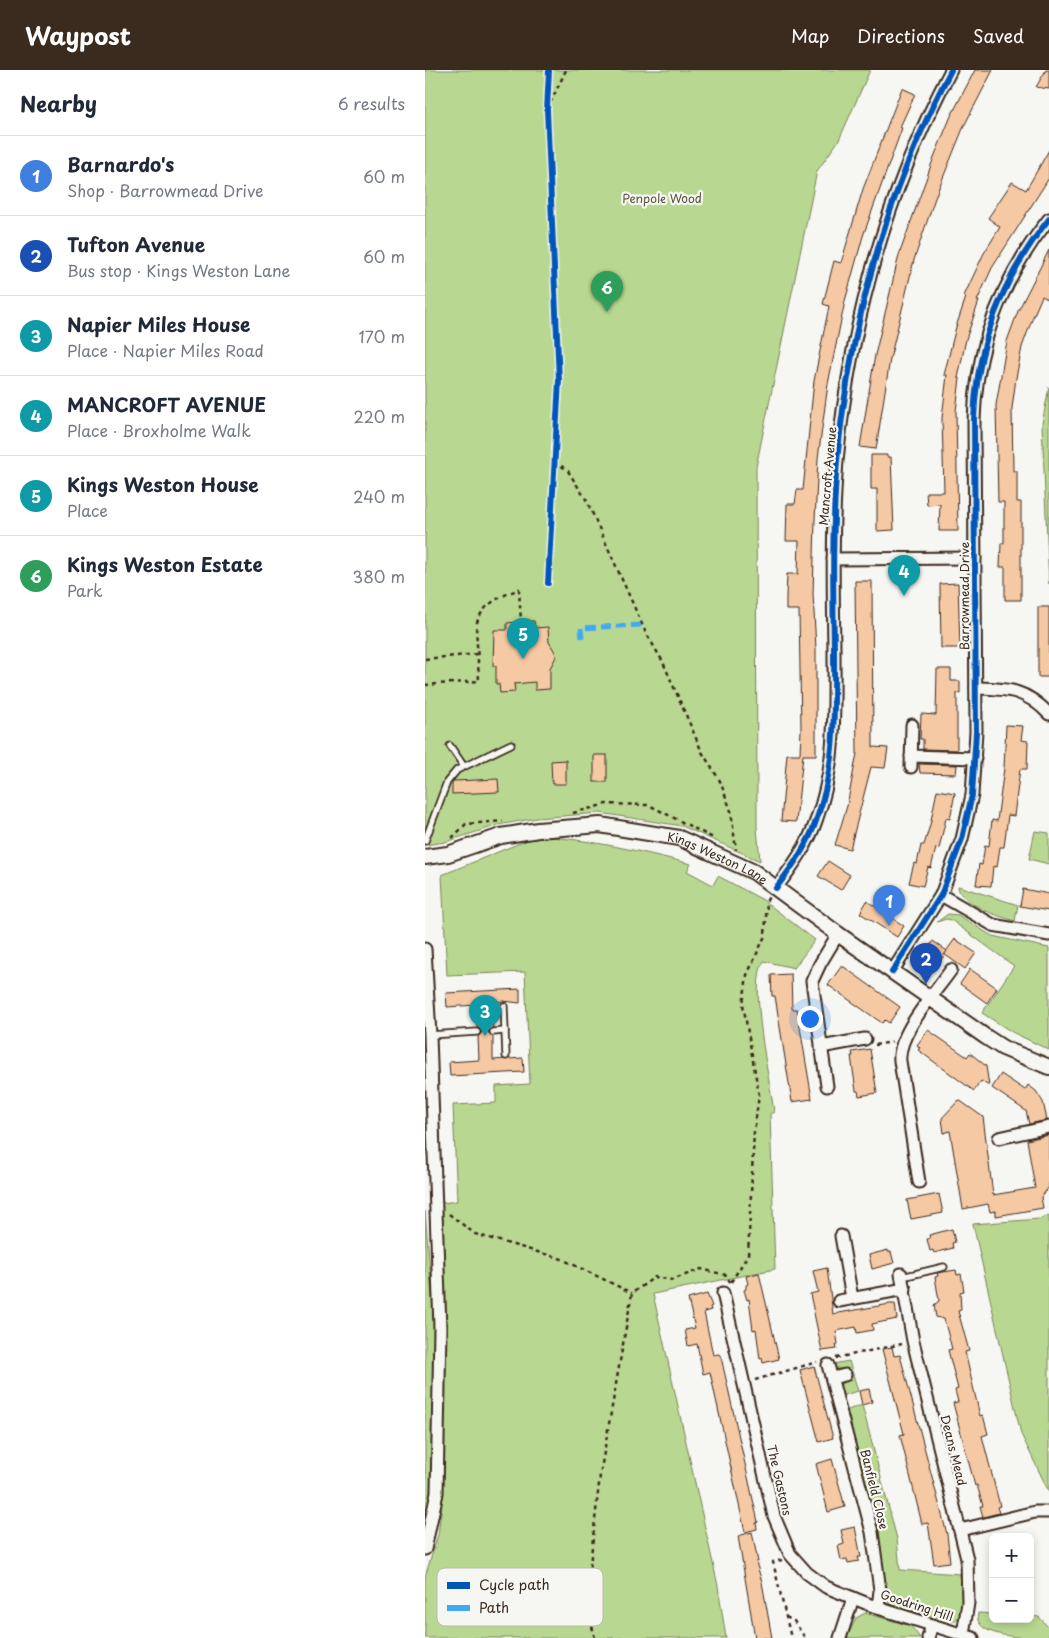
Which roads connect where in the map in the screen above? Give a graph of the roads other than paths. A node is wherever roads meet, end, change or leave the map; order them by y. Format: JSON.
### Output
{"nodes":[{"id":1,"x":951,"y":70,"type":"edge"},
{"id":2,"x":1049,"y":219,"type":"edge"},
{"id":3,"x":975,"y":558,"type":"junction"},
{"id":4,"x":833,"y":560,"type":"junction"},
{"id":5,"x":976,"y":688,"type":"junction"},
{"id":6,"x":1049,"y":714,"type":"edge"},
{"id":7,"x":912,"y":725,"type":"dead end"},
{"id":8,"x":511,"y":744,"type":"dead end"},
{"id":9,"x":450,"y":746,"type":"dead end"},
{"id":10,"x":975,"y":758,"type":"junction"},
{"id":11,"x":463,"y":765,"type":"junction"},
{"id":12,"x":425,"y":841,"type":"edge"},
{"id":13,"x":425,"y":857,"type":"edge"},
{"id":14,"x":776,"y":888,"type":"junction"},
{"id":15,"x":941,"y":895,"type":"junction"},
{"id":16,"x":838,"y":934,"type":"junction"},
{"id":17,"x":1049,"y":936,"type":"edge"},
{"id":18,"x":425,"y":949,"type":"edge"},
{"id":19,"x":951,"y":970,"type":"dead end"},
{"id":20,"x":891,"y":972,"type":"junction"},
{"id":21,"x":931,"y":999,"type":"junction"},
{"id":22,"x":504,"y":1006,"type":"dead end"},
{"id":23,"x":505,"y":1031,"type":"junction"},
{"id":24,"x":477,"y":1032,"type":"dead end"},
{"id":25,"x":493,"y":1032,"type":"dead end"},
{"id":26,"x":431,"y":1035,"type":"junction"},
{"id":27,"x":865,"y":1038,"type":"dead end"},
{"id":28,"x":821,"y":1047,"type":"junction"},
{"id":29,"x":506,"y":1056,"type":"dead end"},
{"id":30,"x":1049,"y":1066,"type":"edge"},
{"id":31,"x":827,"y":1086,"type":"dead end"},
{"id":32,"x":428,"y":1116,"type":"edge"},
{"id":33,"x":1049,"y":1127,"type":"edge"},
{"id":34,"x":999,"y":1138,"type":"dead end"},
{"id":35,"x":919,"y":1182,"type":"dead end"},
{"id":36,"x":841,"y":1236,"type":"dead end"},
{"id":37,"x":944,"y":1267,"type":"dead end"},
{"id":38,"x":901,"y":1275,"type":"joint"},
{"id":39,"x":905,"y":1289,"type":"junction"},
{"id":40,"x":723,"y":1293,"type":"dead end"},
{"id":41,"x":852,"y":1298,"type":"junction"},
{"id":42,"x":839,"y":1301,"type":"dead end"},
{"id":43,"x":828,"y":1365,"type":"road end"},
{"id":44,"x":845,"y":1375,"type":"dead end"},
{"id":45,"x":832,"y":1378,"type":"junction"},
{"id":46,"x":1049,"y":1512,"type":"edge"},
{"id":47,"x":961,"y":1530,"type":"junction"},
{"id":48,"x":425,"y":1549,"type":"edge"},
{"id":49,"x":853,"y":1598,"type":"junction"},
{"id":50,"x":878,"y":1608,"type":"junction"},
{"id":51,"x":932,"y":1625,"type":"junction"},
{"id":52,"x":968,"y":1636,"type":"edge"},
{"id":53,"x":841,"y":1638,"type":"edge"},
{"id":54,"x":929,"y":1638,"type":"edge"}],
"edges":[{"from":1,"to":4,"type":"street","name":"Mancroft Avenue"},
{"from":2,"to":3,"type":"street","name":"Barrowmead Drive"},
{"from":3,"to":4,"type":"street"},
{"from":3,"to":5,"type":"street","name":"Barrowmead Drive"},
{"from":4,"to":14,"type":"street","name":"Mancroft Avenue"},
{"from":5,"to":6,"type":"street"},
{"from":5,"to":10,"type":"street","name":"Barrowmead Drive"},
{"from":7,"to":10,"type":"street"},
{"from":8,"to":11,"type":"lane"},
{"from":9,"to":11,"type":"lane"},
{"from":10,"to":15,"type":"street","name":"Barrowmead Drive"},
{"from":11,"to":12,"type":"lane"},
{"from":13,"to":14,"type":"street","name":"Kings Weston Lane"},
{"from":14,"to":16,"type":"street","name":"Kings Weston Lane"},
{"from":15,"to":17,"type":"street"},
{"from":15,"to":20,"type":"street","name":"Barrowmead Drive"},
{"from":16,"to":20,"type":"street","name":"Kings Weston Lane"},
{"from":16,"to":28,"type":"street"},
{"from":18,"to":26,"type":"street"},
{"from":19,"to":21,"type":"street"},
{"from":20,"to":21,"type":"street","name":"Kings Weston Lane"},
{"from":21,"to":30,"type":"street","name":"Kings Weston Lane"},
{"from":21,"to":35,"type":"street"},
{"from":22,"to":23,"type":"lane"},
{"from":23,"to":25,"type":"lane"},
{"from":23,"to":29,"type":"lane"},
{"from":24,"to":26,"type":"lane"},
{"from":26,"to":32,"type":"street"},
{"from":27,"to":28,"type":"street"},
{"from":28,"to":31,"type":"street"},
{"from":32,"to":48,"type":"street"},
{"from":33,"to":34,"type":"street"},
{"from":36,"to":41,"type":"street"},
{"from":37,"to":38,"type":"lane"},
{"from":38,"to":39,"type":"street","name":"Deans Mead"},
{"from":39,"to":41,"type":"street"},
{"from":39,"to":47,"type":"street","name":"Deans Mead"},
{"from":40,"to":49,"type":"street","name":"The Gastons"},
{"from":41,"to":42,"type":"street"},
{"from":43,"to":45,"type":"street","name":"Banfield Close"},
{"from":44,"to":45,"type":"street"},
{"from":45,"to":50,"type":"street","name":"Banfield Close"},
{"from":46,"to":47,"type":"street"},
{"from":47,"to":52,"type":"street","name":"Deans Mead"},
{"from":49,"to":50,"type":"street","name":"Goodring Hill"},
{"from":49,"to":53,"type":"street"},
{"from":50,"to":51,"type":"street","name":"Goodring Hill"},
{"from":51,"to":52,"type":"street","name":"Goodring Hill"},
{"from":51,"to":54,"type":"street"}]}
